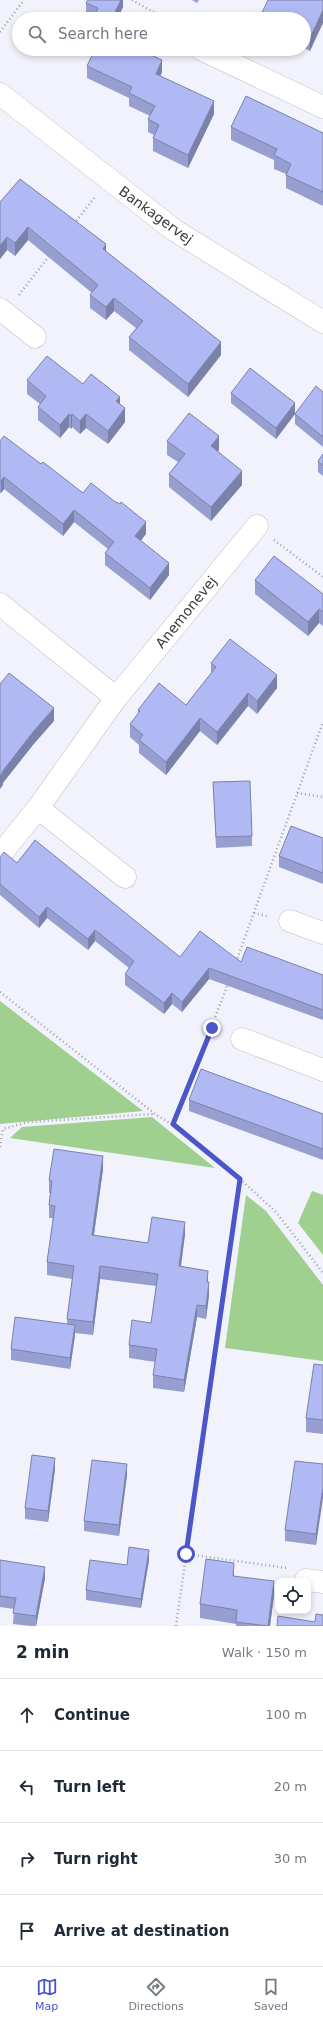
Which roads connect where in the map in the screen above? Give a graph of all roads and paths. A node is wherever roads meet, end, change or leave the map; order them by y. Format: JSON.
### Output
{"nodes":[{"id":1,"x":24,"y":0,"type":"edge"},
{"id":2,"x":132,"y":0,"type":"edge"},
{"id":3,"x":15,"y":12,"type":"edge"},
{"id":4,"x":153,"y":12,"type":"edge"},
{"id":5,"x":12,"y":16,"type":"edge"},
{"id":6,"x":0,"y":32,"type":"edge"},
{"id":7,"x":216,"y":56,"type":"edge"},
{"id":8,"x":0,"y":94,"type":"edge"},
{"id":9,"x":323,"y":107,"type":"edge"},
{"id":10,"x":109,"y":180,"type":"junction"},
{"id":11,"x":71,"y":228,"type":"edge"},
{"id":12,"x":52,"y":252,"type":"edge"},
{"id":13,"x":6,"y":304,"type":"edge"},
{"id":14,"x":323,"y":322,"type":"edge"},
{"id":15,"x":35,"y":337,"type":"dead end"},
{"id":16,"x":257,"y":526,"type":"joint"},
{"id":17,"x":323,"y":578,"type":"edge"},
{"id":18,"x":0,"y":604,"type":"edge"},
{"id":19,"x":116,"y":698,"type":"junction"},
{"id":20,"x":323,"y":722,"type":"edge"},
{"id":21,"x":297,"y":793,"type":"junction"},
{"id":22,"x":323,"y":797,"type":"edge"},
{"id":23,"x":38,"y":808,"type":"junction"},
{"id":24,"x":4,"y":850,"type":"dead end"},
{"id":25,"x":125,"y":877,"type":"dead end"},
{"id":26,"x":290,"y":921,"type":"dead end"},
{"id":27,"x":323,"y":933,"type":"edge"},
{"id":28,"x":235,"y":964,"type":"edge"},
{"id":29,"x":230,"y":978,"type":"edge"},
{"id":30,"x":0,"y":992,"type":"edge"},
{"id":31,"x":242,"y":1039,"type":"dead end"},
{"id":32,"x":323,"y":1070,"type":"edge"},
{"id":33,"x":155,"y":1114,"type":"junction"},
{"id":34,"x":173,"y":1124,"type":"junction"},
{"id":35,"x":0,"y":1147,"type":"edge"},
{"id":36,"x":240,"y":1179,"type":"junction"},
{"id":37,"x":323,"y":1273,"type":"edge"},
{"id":38,"x":186,"y":1554,"type":"junction"},
{"id":39,"x":314,"y":1581,"type":"edge"},
{"id":40,"x":176,"y":1626,"type":"edge"}],
"edges":[{"from":1,"to":3,"type":"path"},
{"from":2,"to":4,"type":"path"},
{"from":5,"to":6,"type":"path"},
{"from":7,"to":9,"type":"street"},
{"from":8,"to":10,"type":"street","name":"Bankagervej"},
{"from":10,"to":11,"type":"path"},
{"from":10,"to":14,"type":"street","name":"Bankagervej"},
{"from":12,"to":13,"type":"path"},
{"from":13,"to":15,"type":"street"},
{"from":16,"to":17,"type":"path"},
{"from":16,"to":19,"type":"street","name":"Anemonevej"},
{"from":18,"to":19,"type":"street"},
{"from":19,"to":23,"type":"street","name":"Anemonevej"},
{"from":20,"to":21,"type":"path"},
{"from":21,"to":22,"type":"path"},
{"from":21,"to":28,"type":"path"},
{"from":23,"to":24,"type":"street","name":"Anemonevej"},
{"from":23,"to":25,"type":"street"},
{"from":26,"to":27,"type":"street"},
{"from":29,"to":34,"type":"path"},
{"from":30,"to":33,"type":"path"},
{"from":31,"to":32,"type":"street"},
{"from":33,"to":34,"type":"path"},
{"from":33,"to":35,"type":"path"},
{"from":34,"to":36,"type":"path"},
{"from":36,"to":37,"type":"path"},
{"from":36,"to":38,"type":"path"},
{"from":38,"to":39,"type":"path"},
{"from":38,"to":40,"type":"path"}]}
